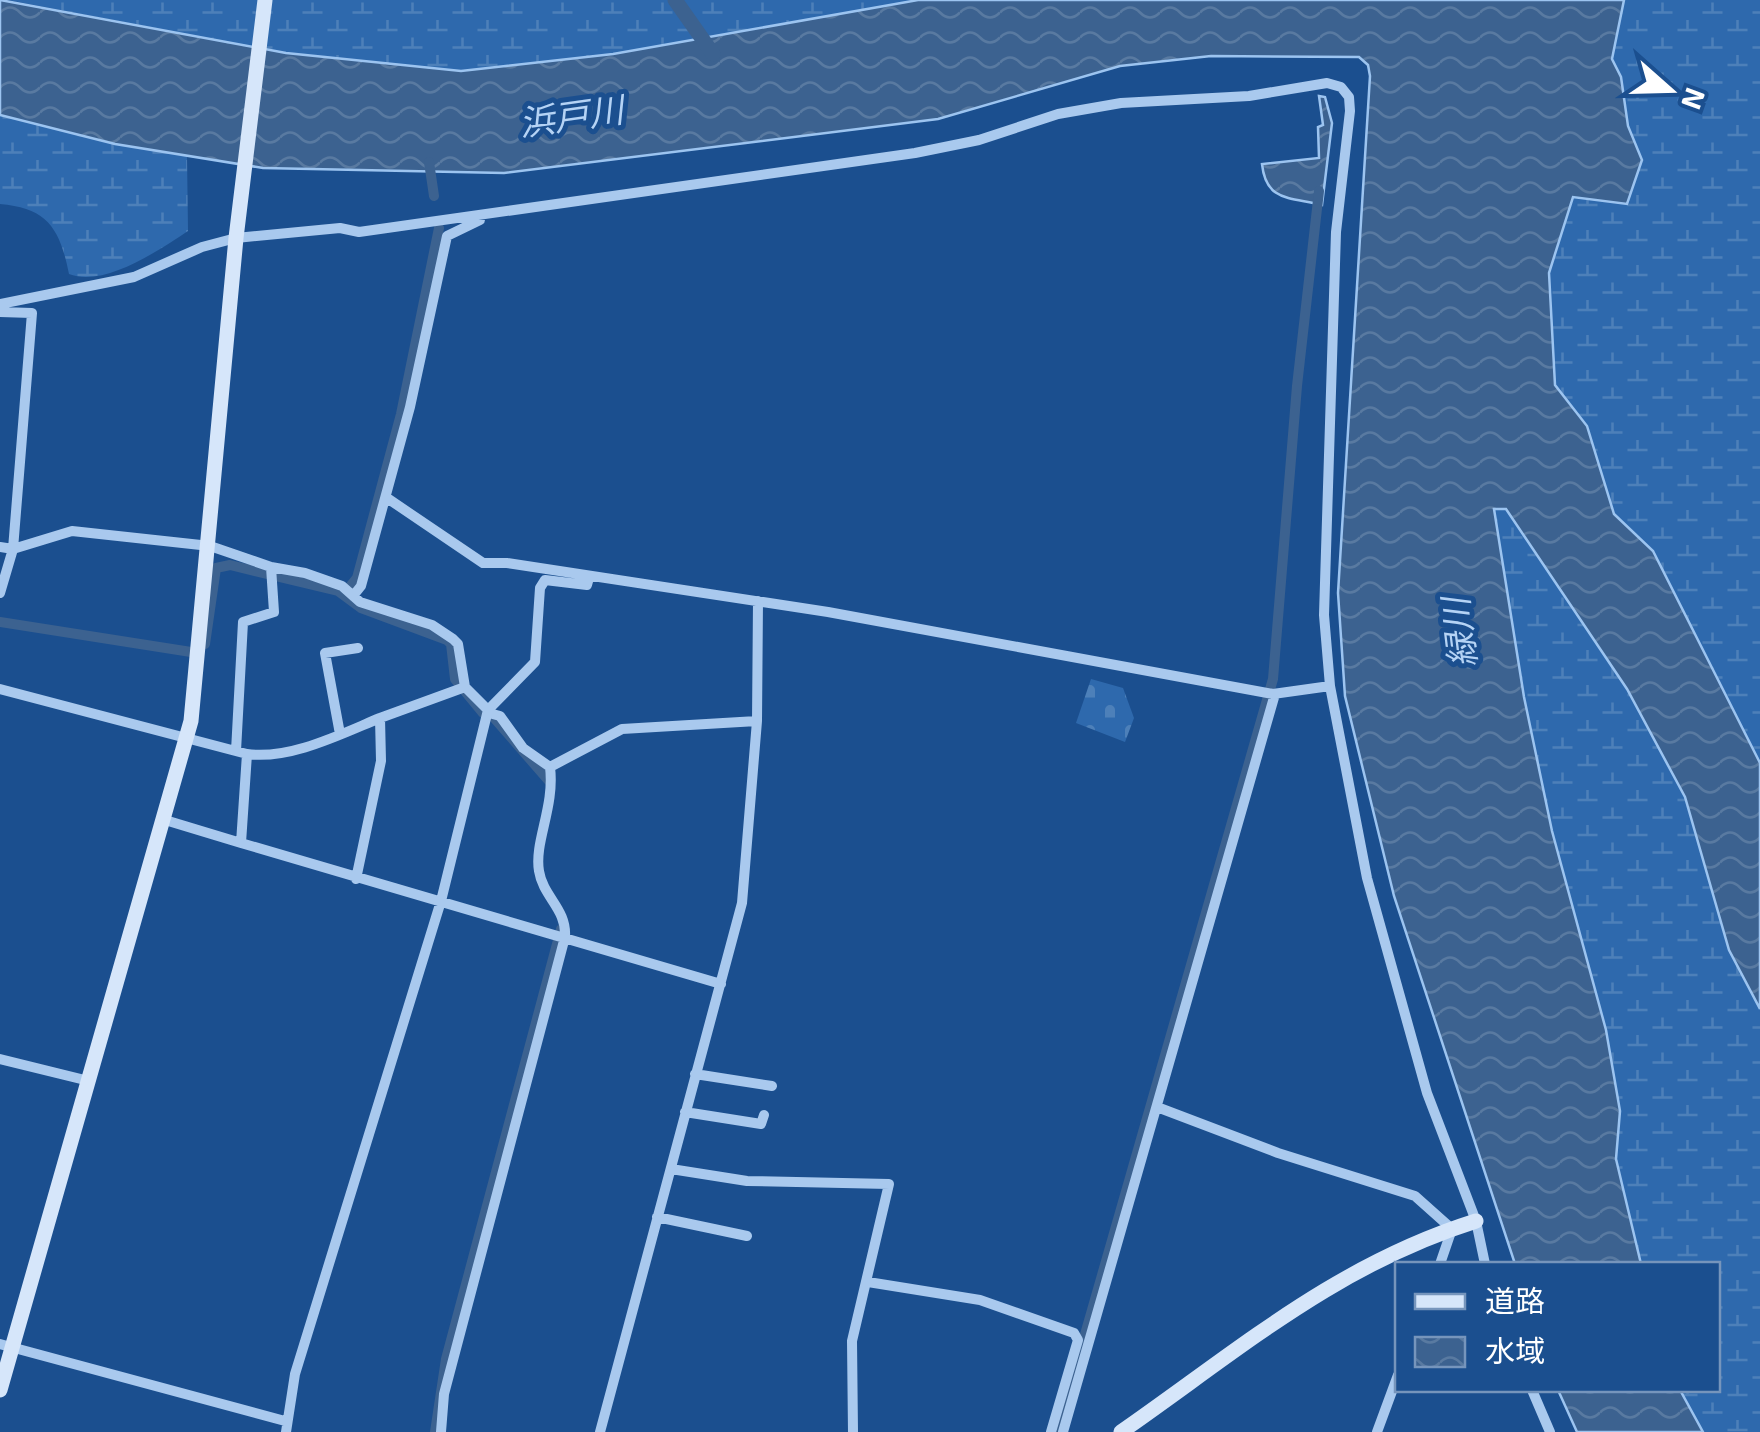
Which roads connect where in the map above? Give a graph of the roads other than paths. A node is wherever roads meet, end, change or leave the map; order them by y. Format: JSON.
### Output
{"nodes":[{"id":1,"x":265,"y":0,"type":"edge"},
{"id":2,"x":480,"y":214,"type":"junction"},
{"id":3,"x":237,"y":232,"type":"junction"},
{"id":4,"x":0,"y":304,"type":"edge"},
{"id":5,"x":0,"y":312,"type":"edge"},
{"id":6,"x":387,"y":498,"type":"junction"},
{"id":7,"x":210,"y":546,"type":"junction"},
{"id":8,"x":0,"y":547,"type":"edge"},
{"id":9,"x":13,"y":549,"type":"junction"},
{"id":10,"x":270,"y":571,"type":"junction"},
{"id":11,"x":589,"y":578,"type":"junction"},
{"id":12,"x":350,"y":592,"type":"junction"},
{"id":13,"x":0,"y":593,"type":"edge"},
{"id":14,"x":758,"y":601,"type":"junction"},
{"id":15,"x":354,"y":652,"type":"dead end"},
{"id":16,"x":1330,"y":686,"type":"junction"},
{"id":17,"x":463,"y":688,"type":"junction"},
{"id":18,"x":0,"y":689,"type":"edge"},
{"id":19,"x":1270,"y":693,"type":"junction"},
{"id":20,"x":489,"y":711,"type":"junction"},
{"id":21,"x":380,"y":718,"type":"junction"},
{"id":22,"x":757,"y":721,"type":"junction"},
{"id":23,"x":340,"y":734,"type":"junction"},
{"id":24,"x":188,"y":738,"type":"junction"},
{"id":25,"x":242,"y":752,"type":"junction"},
{"id":26,"x":550,"y":767,"type":"junction"},
{"id":27,"x":165,"y":820,"type":"junction"},
{"id":28,"x":241,"y":843,"type":"junction"},
{"id":29,"x":356,"y":879,"type":"junction"},
{"id":30,"x":442,"y":901,"type":"junction"},
{"id":31,"x":561,"y":935,"type":"junction"},
{"id":32,"x":721,"y":984,"type":"junction"},
{"id":33,"x":0,"y":1059,"type":"edge"},
{"id":34,"x":695,"y":1074,"type":"junction"},
{"id":35,"x":89,"y":1081,"type":"junction"},
{"id":36,"x":772,"y":1086,"type":"dead end"},
{"id":37,"x":1158,"y":1107,"type":"junction"},
{"id":38,"x":685,"y":1112,"type":"junction"},
{"id":39,"x":764,"y":1115,"type":"dead end"},
{"id":40,"x":671,"y":1169,"type":"junction"},
{"id":41,"x":657,"y":1217,"type":"junction"},
{"id":42,"x":1476,"y":1221,"type":"junction"},
{"id":43,"x":1452,"y":1229,"type":"junction"},
{"id":44,"x":747,"y":1236,"type":"dead end"},
{"id":45,"x":1441,"y":1262,"type":"edge"},
{"id":46,"x":1485,"y":1262,"type":"edge"},
{"id":47,"x":868,"y":1282,"type":"junction"},
{"id":48,"x":6,"y":1346,"type":"edge"},
{"id":49,"x":1395,"y":1383,"type":"edge"},
{"id":50,"x":0,"y":1390,"type":"edge"},
{"id":51,"x":1533,"y":1392,"type":"edge"},
{"id":52,"x":285,"y":1427,"type":"edge"},
{"id":53,"x":441,"y":1432,"type":"edge"},
{"id":54,"x":600,"y":1432,"type":"edge"},
{"id":55,"x":853,"y":1432,"type":"edge"},
{"id":56,"x":1051,"y":1432,"type":"edge"},
{"id":57,"x":1064,"y":1432,"type":"edge"},
{"id":58,"x":1121,"y":1432,"type":"edge"},
{"id":59,"x":1377,"y":1432,"type":"edge"},
{"id":60,"x":1550,"y":1432,"type":"edge"}],
"edges":[{"from":1,"to":3,"type":"street"},
{"from":2,"to":3,"type":"street"},
{"from":2,"to":6,"type":"street"},
{"from":2,"to":16,"type":"street"},
{"from":3,"to":4,"type":"street"},
{"from":3,"to":7,"type":"street"},
{"from":5,"to":9,"type":"street"},
{"from":6,"to":11,"type":"street"},
{"from":6,"to":12,"type":"street"},
{"from":7,"to":9,"type":"street"},
{"from":7,"to":10,"type":"street"},
{"from":7,"to":24,"type":"street"},
{"from":8,"to":9,"type":"street"},
{"from":9,"to":13,"type":"street"},
{"from":10,"to":12,"type":"street"},
{"from":10,"to":25,"type":"street"},
{"from":11,"to":14,"type":"street"},
{"from":11,"to":20,"type":"street"},
{"from":12,"to":17,"type":"street"},
{"from":14,"to":19,"type":"street"},
{"from":14,"to":22,"type":"street"},
{"from":15,"to":23,"type":"street"},
{"from":16,"to":19,"type":"street"},
{"from":16,"to":42,"type":"street"},
{"from":17,"to":20,"type":"street"},
{"from":17,"to":21,"type":"street"},
{"from":18,"to":24,"type":"street"},
{"from":19,"to":37,"type":"street"},
{"from":20,"to":26,"type":"street"},
{"from":20,"to":30,"type":"street"},
{"from":21,"to":23,"type":"street"},
{"from":21,"to":29,"type":"street"},
{"from":22,"to":26,"type":"street"},
{"from":22,"to":32,"type":"street"},
{"from":23,"to":25,"type":"street"},
{"from":24,"to":25,"type":"street"},
{"from":24,"to":27,"type":"street"},
{"from":25,"to":28,"type":"street"},
{"from":26,"to":31,"type":"street"},
{"from":27,"to":28,"type":"street"},
{"from":27,"to":35,"type":"street"},
{"from":28,"to":29,"type":"street"},
{"from":29,"to":30,"type":"street"},
{"from":30,"to":31,"type":"street"},
{"from":30,"to":52,"type":"street"},
{"from":31,"to":32,"type":"street"},
{"from":31,"to":53,"type":"street"},
{"from":32,"to":34,"type":"street"},
{"from":33,"to":35,"type":"street"},
{"from":34,"to":36,"type":"street"},
{"from":34,"to":38,"type":"street"},
{"from":35,"to":48,"type":"street"},
{"from":37,"to":43,"type":"street"},
{"from":37,"to":57,"type":"street"},
{"from":38,"to":39,"type":"street"},
{"from":38,"to":40,"type":"street"},
{"from":40,"to":41,"type":"street"},
{"from":40,"to":47,"type":"street"},
{"from":41,"to":44,"type":"street"},
{"from":41,"to":54,"type":"street"},
{"from":42,"to":43,"type":"street"},
{"from":42,"to":46,"type":"street"},
{"from":43,"to":45,"type":"street"},
{"from":43,"to":58,"type":"street"},
{"from":47,"to":55,"type":"street"},
{"from":47,"to":56,"type":"street"},
{"from":48,"to":50,"type":"street"},
{"from":48,"to":52,"type":"street"},
{"from":49,"to":59,"type":"street"},
{"from":51,"to":60,"type":"street"}]}
